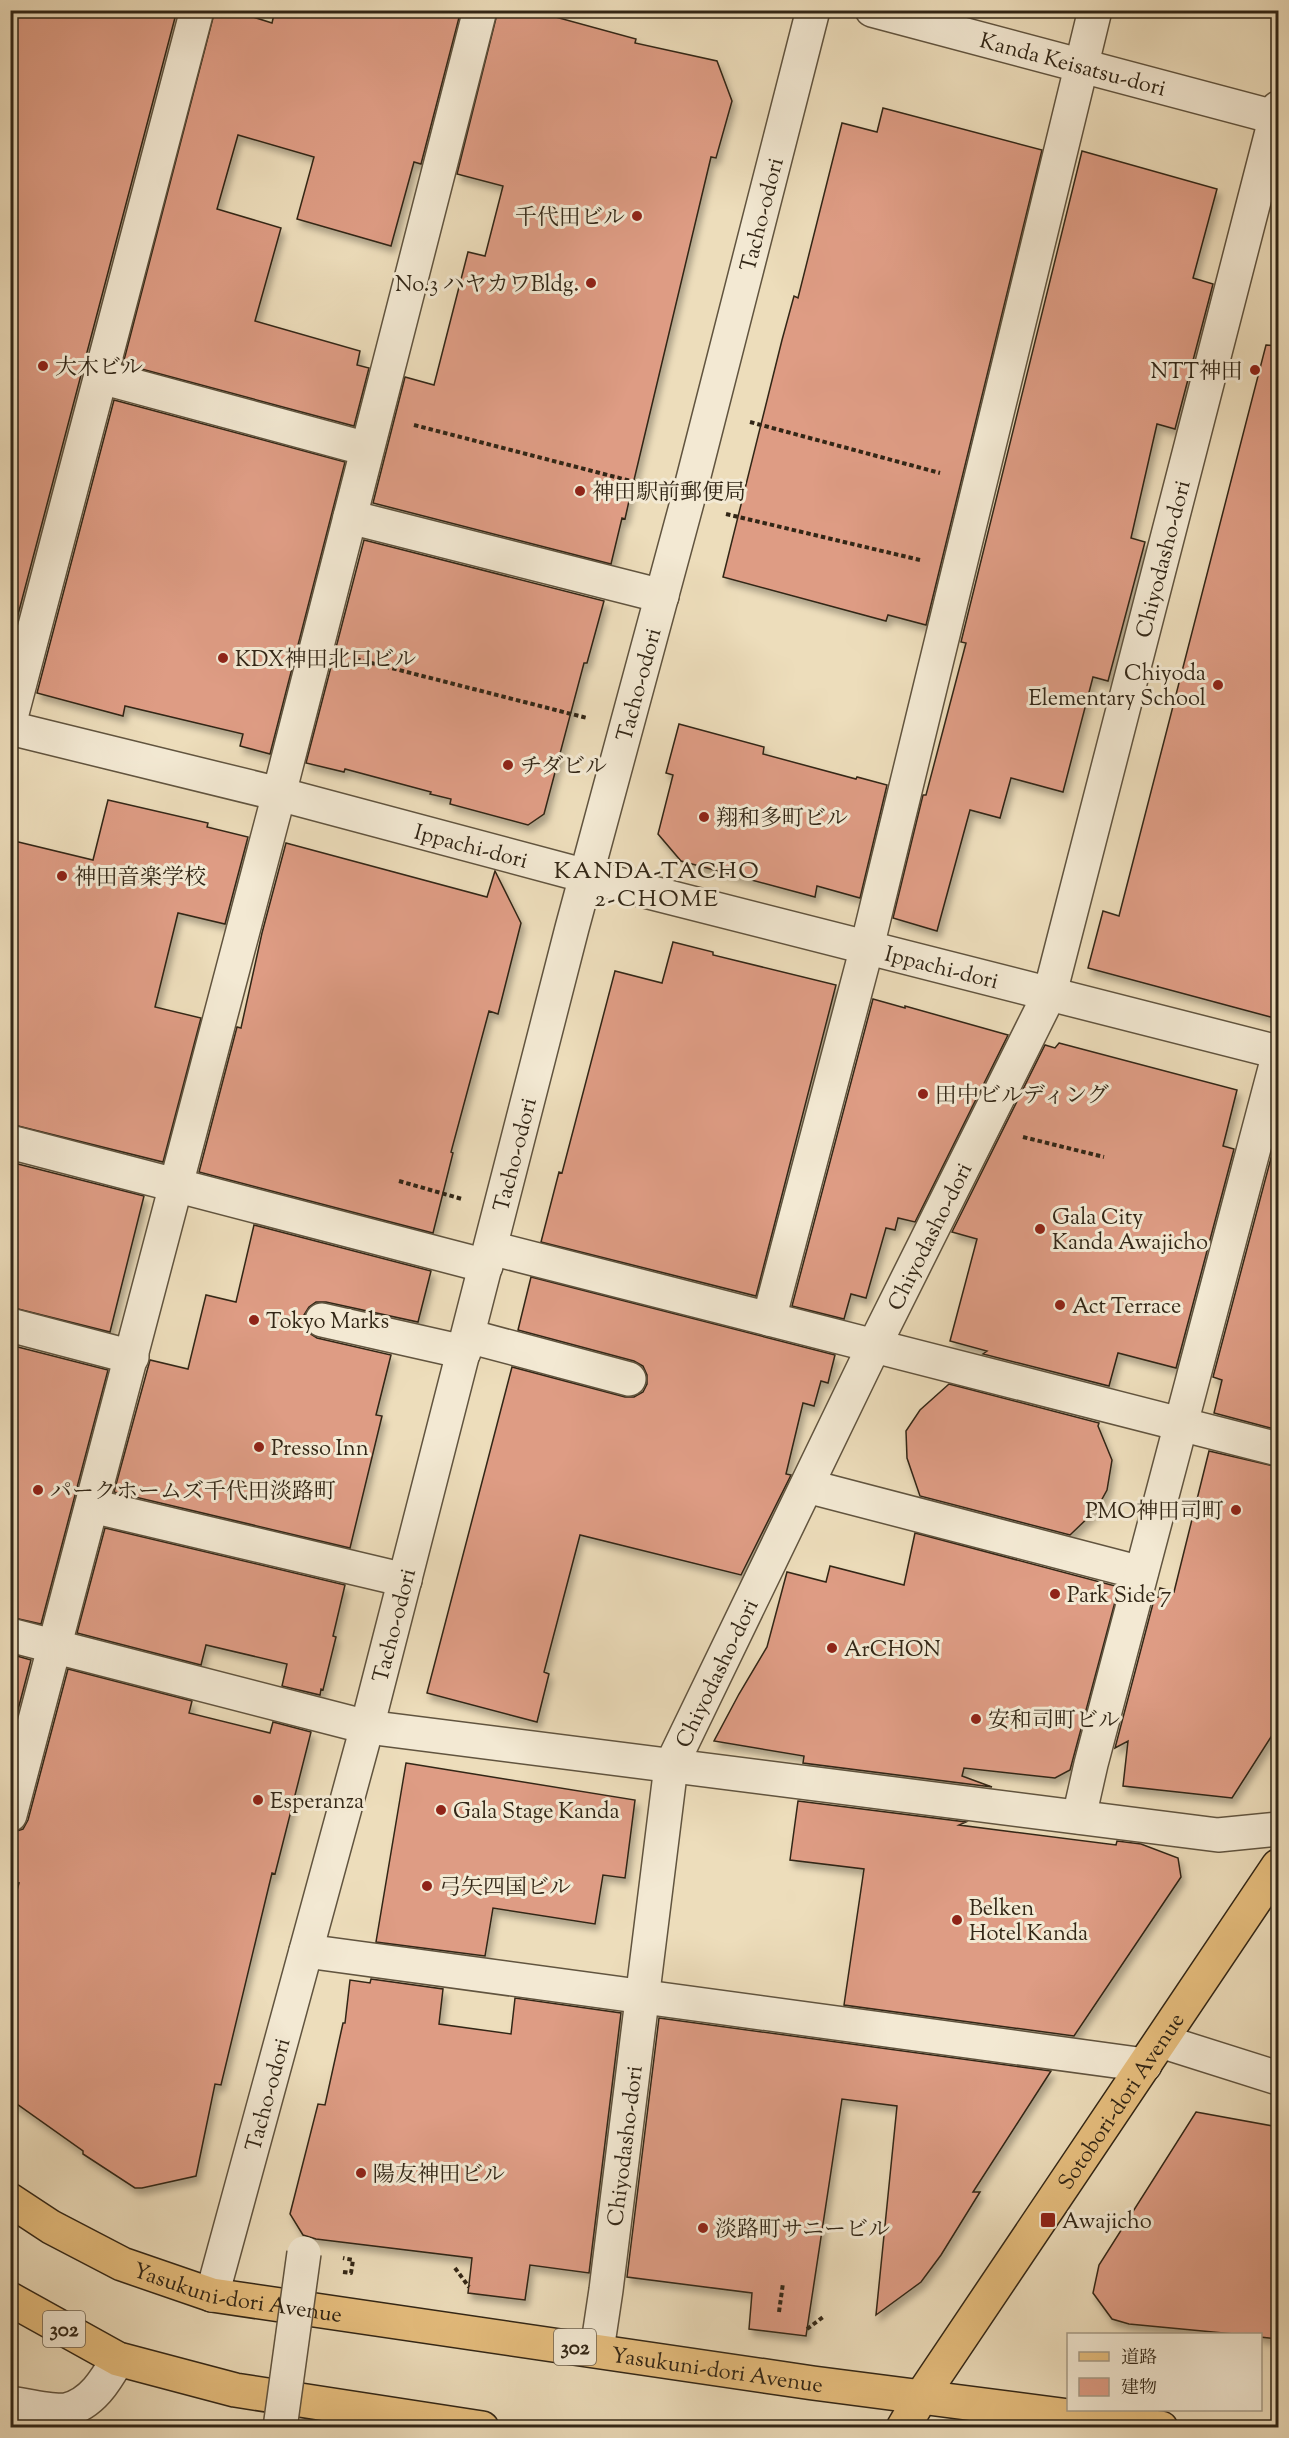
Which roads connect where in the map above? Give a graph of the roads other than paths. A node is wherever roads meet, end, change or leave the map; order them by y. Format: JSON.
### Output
{"nodes":[{"id":1,"x":197,"y":10,"type":"edge"},
{"id":2,"x":480,"y":10,"type":"edge"},
{"id":3,"x":813,"y":10,"type":"edge"},
{"id":4,"x":872,"y":10,"type":"edge"},
{"id":5,"x":1095,"y":10,"type":"edge"},
{"id":6,"x":1081,"y":66,"type":"junction"},
{"id":7,"x":1277,"y":114,"type":"edge"},
{"id":8,"x":100,"y":377,"type":"junction"},
{"id":9,"x":367,"y":449,"type":"junction"},
{"id":10,"x":350,"y":517,"type":"junction"},
{"id":11,"x":662,"y":596,"type":"junction"},
{"id":12,"x":10,"y":721,"type":"edge"},
{"id":13,"x":10,"y":728,"type":"edge"},
{"id":14,"x":279,"y":794,"type":"junction"},
{"id":15,"x":586,"y":876,"type":"junction"},
{"id":16,"x":867,"y":947,"type":"junction"},
{"id":17,"x":1050,"y":993,"type":"junction"},
{"id":18,"x":1278,"y":1052,"type":"edge"},
{"id":19,"x":1278,"y":1057,"type":"edge"},
{"id":20,"x":10,"y":1142,"type":"edge"},
{"id":21,"x":176,"y":1185,"type":"junction"},
{"id":22,"x":489,"y":1257,"type":"junction"},
{"id":23,"x":769,"y":1319,"type":"junction"},
{"id":24,"x":322,"y":1320,"type":"dead end"},
{"id":25,"x":10,"y":1325,"type":"edge"},
{"id":26,"x":466,"y":1344,"type":"junction"},
{"id":27,"x":874,"y":1346,"type":"junction"},
{"id":28,"x":132,"y":1357,"type":"junction"},
{"id":29,"x":629,"y":1379,"type":"dead end"},
{"id":30,"x":1181,"y":1424,"type":"junction"},
{"id":31,"x":1278,"y":1449,"type":"edge"},
{"id":32,"x":807,"y":1486,"type":"junction"},
{"id":33,"x":92,"y":1506,"type":"junction"},
{"id":34,"x":1141,"y":1573,"type":"junction"},
{"id":35,"x":405,"y":1580,"type":"junction"},
{"id":36,"x":10,"y":1635,"type":"edge"},
{"id":37,"x":55,"y":1647,"type":"junction"},
{"id":38,"x":367,"y":1727,"type":"junction"},
{"id":39,"x":671,"y":1766,"type":"junction"},
{"id":40,"x":10,"y":1815,"type":"edge"},
{"id":41,"x":1079,"y":1817,"type":"junction"},
{"id":42,"x":1278,"y":1829,"type":"edge"},
{"id":43,"x":1278,"y":1866,"type":"edge"},
{"id":44,"x":306,"y":1950,"type":"junction"},
{"id":45,"x":642,"y":1996,"type":"junction"},
{"id":46,"x":1153,"y":2053,"type":"junction"},
{"id":47,"x":1278,"y":2078,"type":"edge"},
{"id":48,"x":10,"y":2200,"type":"edge"},
{"id":49,"x":304,"y":2253,"type":"dead end"},
{"id":50,"x":212,"y":2295,"type":"junction"},
{"id":51,"x":10,"y":2299,"type":"edge"},
{"id":52,"x":597,"y":2350,"type":"junction"},
{"id":53,"x":118,"y":2359,"type":"junction"},
{"id":54,"x":921,"y":2397,"type":"junction"},
{"id":55,"x":10,"y":2403,"type":"edge"},
{"id":56,"x":64,"y":2419,"type":"edge"},
{"id":57,"x":408,"y":2422,"type":"edge"},
{"id":58,"x":280,"y":2427,"type":"edge"},
{"id":59,"x":482,"y":2427,"type":"edge"},
{"id":60,"x":903,"y":2427,"type":"edge"},
{"id":61,"x":1161,"y":2427,"type":"edge"}],
"edges":[{"from":1,"to":8,"type":"street"},
{"from":2,"to":9,"type":"street"},
{"from":3,"to":11,"type":"street","name":"Tacho-odori"},
{"from":4,"to":6,"type":"street","name":"Kanda Keisatsu-dori"},
{"from":5,"to":6,"type":"street"},
{"from":6,"to":7,"type":"street","name":"Kanda Keisatsu-dori"},
{"from":6,"to":16,"type":"street"},
{"from":7,"to":17,"type":"street","name":"Chiyodasho-dori"},
{"from":8,"to":9,"type":"street"},
{"from":8,"to":12,"type":"street"},
{"from":9,"to":10,"type":"street"},
{"from":10,"to":11,"type":"street"},
{"from":10,"to":14,"type":"street"},
{"from":11,"to":15,"type":"street","name":"Tacho-odori"},
{"from":13,"to":14,"type":"street","name":"Ippachi-dori"},
{"from":14,"to":15,"type":"street","name":"Ippachi-dori"},
{"from":14,"to":21,"type":"street"},
{"from":15,"to":16,"type":"street","name":"Ippachi-dori"},
{"from":15,"to":22,"type":"street","name":"Tacho-odori"},
{"from":16,"to":17,"type":"street","name":"Ippachi-dori"},
{"from":16,"to":23,"type":"street"},
{"from":17,"to":18,"type":"street","name":"Ippachi-dori"},
{"from":17,"to":27,"type":"street","name":"Chiyodasho-dori"},
{"from":19,"to":30,"type":"street"},
{"from":20,"to":21,"type":"street"},
{"from":21,"to":22,"type":"street"},
{"from":21,"to":28,"type":"street"},
{"from":22,"to":23,"type":"street"},
{"from":22,"to":26,"type":"street","name":"Tacho-odori"},
{"from":23,"to":27,"type":"street"},
{"from":24,"to":26,"type":"street"},
{"from":25,"to":28,"type":"street"},
{"from":26,"to":29,"type":"street"},
{"from":26,"to":35,"type":"street","name":"Tacho-odori"},
{"from":27,"to":30,"type":"street"},
{"from":27,"to":32,"type":"street","name":"Chiyodasho-dori"},
{"from":28,"to":33,"type":"street"},
{"from":30,"to":31,"type":"street"},
{"from":30,"to":34,"type":"street"},
{"from":32,"to":34,"type":"street"},
{"from":32,"to":39,"type":"street","name":"Chiyodasho-dori"},
{"from":33,"to":35,"type":"street"},
{"from":33,"to":37,"type":"street"},
{"from":34,"to":41,"type":"street"},
{"from":35,"to":38,"type":"street","name":"Tacho-odori"},
{"from":36,"to":37,"type":"street"},
{"from":37,"to":38,"type":"street"},
{"from":37,"to":40,"type":"street"},
{"from":38,"to":39,"type":"street"},
{"from":38,"to":44,"type":"street","name":"Tacho-odori"},
{"from":39,"to":41,"type":"street"},
{"from":39,"to":45,"type":"street","name":"Chiyodasho-dori"},
{"from":41,"to":42,"type":"street"},
{"from":43,"to":46,"type":"main road","name":"Sotobori-dori Avenue"},
{"from":44,"to":45,"type":"street"},
{"from":44,"to":50,"type":"street","name":"Tacho-odori"},
{"from":45,"to":46,"type":"street"},
{"from":45,"to":52,"type":"street","name":"Chiyodasho-dori"},
{"from":46,"to":47,"type":"street"},
{"from":46,"to":54,"type":"main road","name":"Sotobori-dori Avenue"},
{"from":48,"to":50,"type":"main road","name":"Yasukuni-dori Avenue","number":"302"},
{"from":49,"to":58,"type":"street","bridge":true},
{"from":50,"to":52,"type":"main road","name":"Yasukuni-dori Avenue","number":"302"},
{"from":51,"to":53,"type":"main road","number":"302"},
{"from":52,"to":54,"type":"main road","name":"Yasukuni-dori Avenue","number":"302"},
{"from":53,"to":56,"type":"street"},
{"from":53,"to":57,"type":"main road","number":"302"},
{"from":54,"to":60,"type":"main road","name":"Sotobori-dori Avenue"},
{"from":54,"to":61,"type":"main road","name":"Yasukuni-dori Avenue","number":"302"},
{"from":55,"to":56,"type":"street"},
{"from":57,"to":59,"type":"main road","number":"302"}]}
